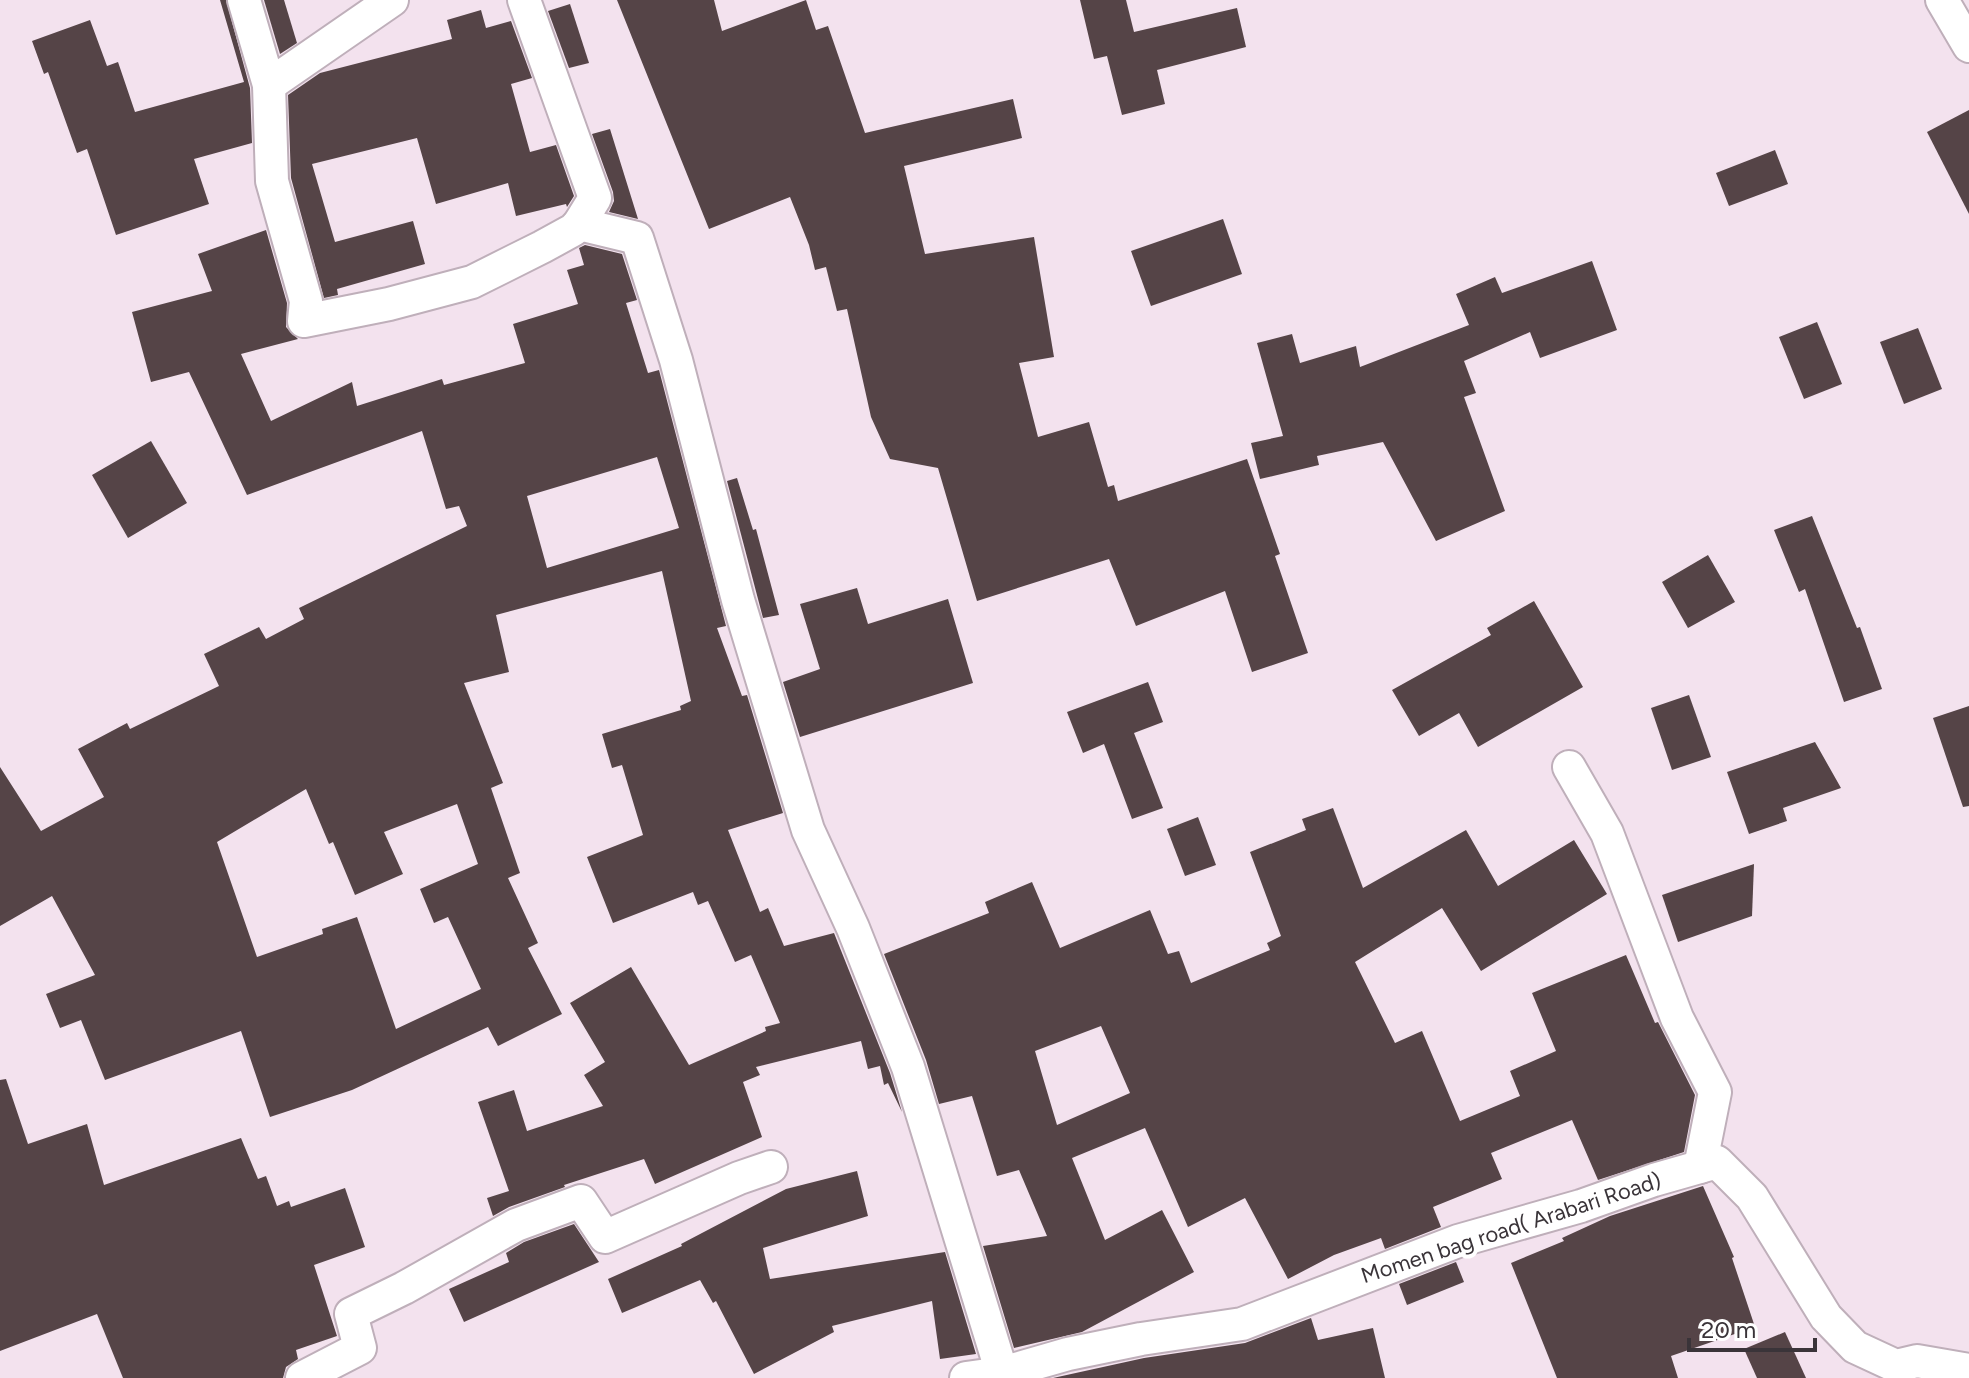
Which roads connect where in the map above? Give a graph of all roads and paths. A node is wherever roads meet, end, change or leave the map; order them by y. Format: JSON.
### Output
{"nodes":[{"id":1,"x":244,"y":0,"type":"edge"},
{"id":2,"x":392,"y":0,"type":"edge"},
{"id":3,"x":524,"y":0,"type":"edge"},
{"id":4,"x":1942,"y":0,"type":"edge"},
{"id":5,"x":1969,"y":46,"type":"edge"},
{"id":6,"x":269,"y":85,"type":"junction"},
{"id":7,"x":579,"y":224,"type":"junction"},
{"id":8,"x":1569,"y":767,"type":"dead end"},
{"id":9,"x":771,"y":1167,"type":"dead end"},
{"id":10,"x":1700,"y":1167,"type":"junction"},
{"id":11,"x":1922,"y":1369,"type":"edge"},
{"id":12,"x":1969,"y":1370,"type":"edge"},
{"id":13,"x":1002,"y":1373,"type":"junction"},
{"id":14,"x":302,"y":1378,"type":"edge"},
{"id":15,"x":966,"y":1378,"type":"edge"}],
"edges":[{"from":1,"to":6,"type":"street"},
{"from":2,"to":6,"type":"street"},
{"from":3,"to":7,"type":"street"},
{"from":4,"to":5,"type":"street"},
{"from":6,"to":7,"type":"street"},
{"from":7,"to":13,"type":"street"},
{"from":8,"to":10,"type":"street"},
{"from":9,"to":14,"type":"street"},
{"from":10,"to":11,"type":"street"},
{"from":10,"to":13,"type":"street","name":"Momen bag road( Arabari Road)"},
{"from":11,"to":12,"type":"street"},
{"from":13,"to":15,"type":"street","name":"Momen bag road( Arabari Road)"}]}
